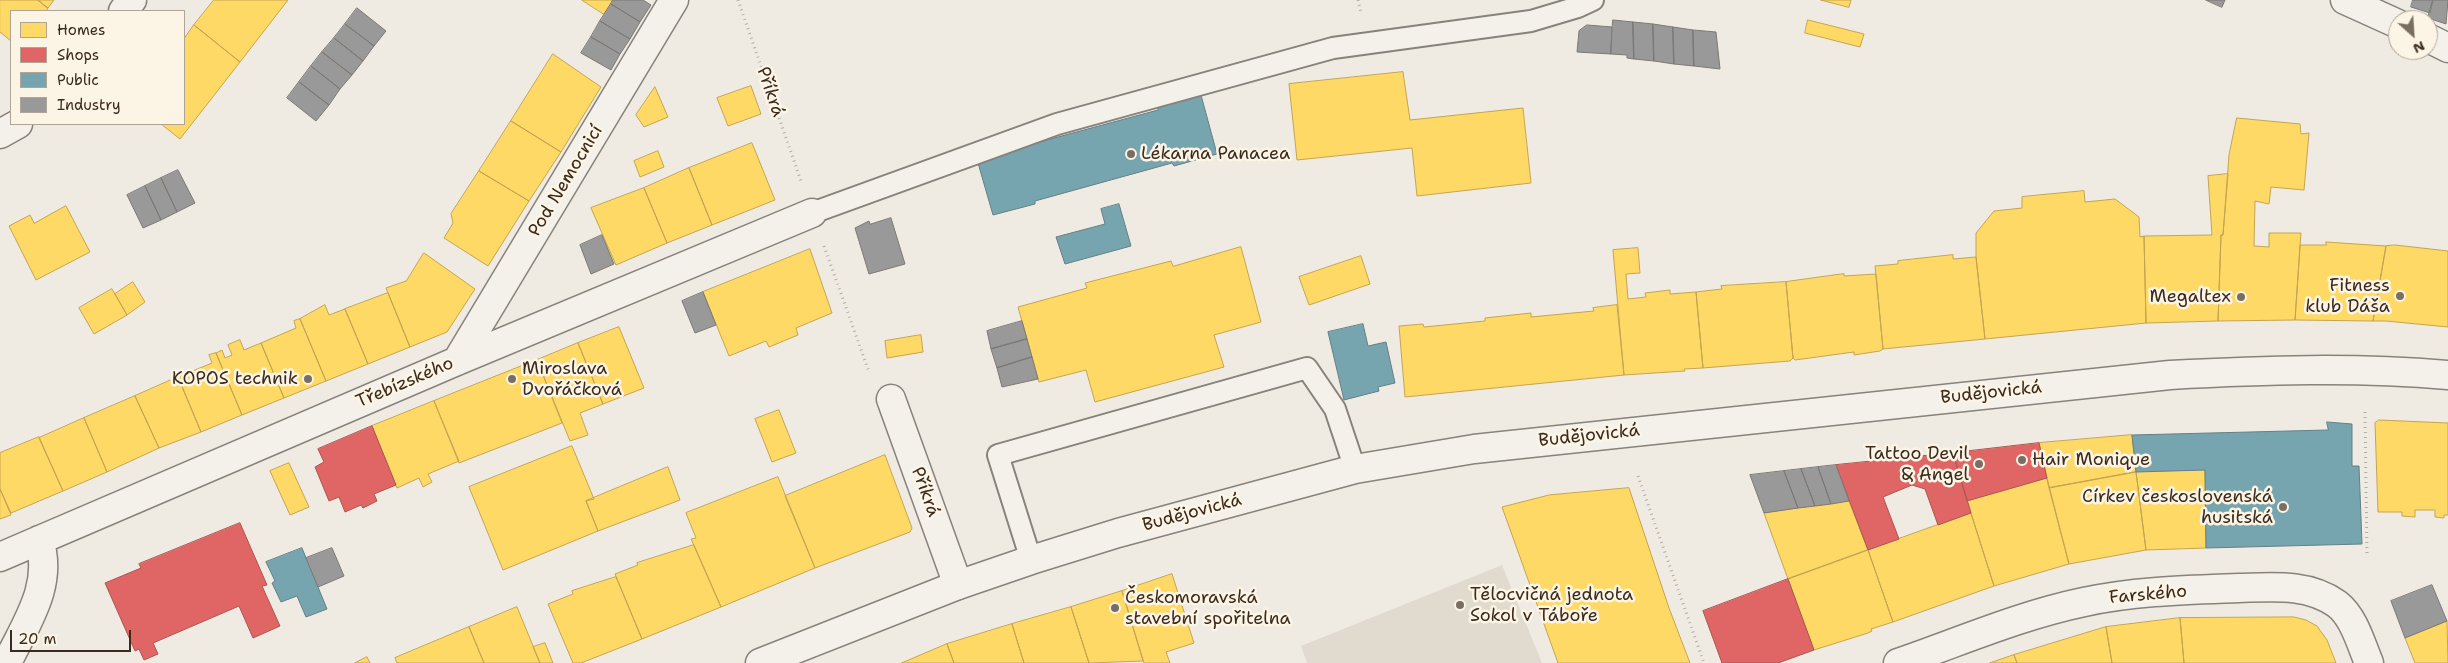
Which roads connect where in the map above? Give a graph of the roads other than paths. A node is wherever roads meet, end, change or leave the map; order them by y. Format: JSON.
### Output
{"nodes":[{"id":1,"x":132,"y":0,"type":"edge"},
{"id":2,"x":674,"y":0,"type":"edge"},
{"id":3,"x":1593,"y":0,"type":"edge"},
{"id":4,"x":2346,"y":0,"type":"edge"},
{"id":5,"x":124,"y":10,"type":"edge"},
{"id":6,"x":2388,"y":19,"type":"edge"},
{"id":7,"x":16,"y":125,"type":"edge"},
{"id":8,"x":0,"y":134,"type":"edge"},
{"id":9,"x":812,"y":213,"type":"joint"},
{"id":10,"x":457,"y":361,"type":"junction"},
{"id":11,"x":2448,"y":375,"type":"edge"},
{"id":12,"x":891,"y":399,"type":"dead end"},
{"id":13,"x":1355,"y":470,"type":"junction"},
{"id":14,"x":39,"y":540,"type":"junction"},
{"id":15,"x":0,"y":557,"type":"edge"},
{"id":16,"x":1031,"y":560,"type":"junction"},
{"id":17,"x":958,"y":585,"type":"junction"},
{"id":18,"x":7,"y":663,"type":"edge"},
{"id":19,"x":760,"y":663,"type":"edge"},
{"id":20,"x":1898,"y":663,"type":"edge"},
{"id":21,"x":2369,"y":663,"type":"edge"}],
"edges":[{"from":1,"to":5,"type":"street"},
{"from":2,"to":10,"type":"street","name":"Pod Nemocnicí"},
{"from":3,"to":9,"type":"lane"},
{"from":4,"to":6,"type":"street"},
{"from":7,"to":8,"type":"street"},
{"from":9,"to":10,"type":"street","name":"Třebízského"},
{"from":10,"to":14,"type":"street","name":"Třebízského"},
{"from":11,"to":13,"type":"street","name":"Budějovická"},
{"from":12,"to":17,"type":"street","name":"Příkrá"},
{"from":13,"to":16,"type":"street","name":"Budějovická"},
{"from":13,"to":16,"type":"lane"},
{"from":14,"to":15,"type":"street","name":"Třebízského"},
{"from":14,"to":18,"type":"street"},
{"from":16,"to":17,"type":"street","name":"Budějovická"},
{"from":17,"to":19,"type":"street","name":"Budějovická"},
{"from":20,"to":21,"type":"street","name":"Farského"}]}
